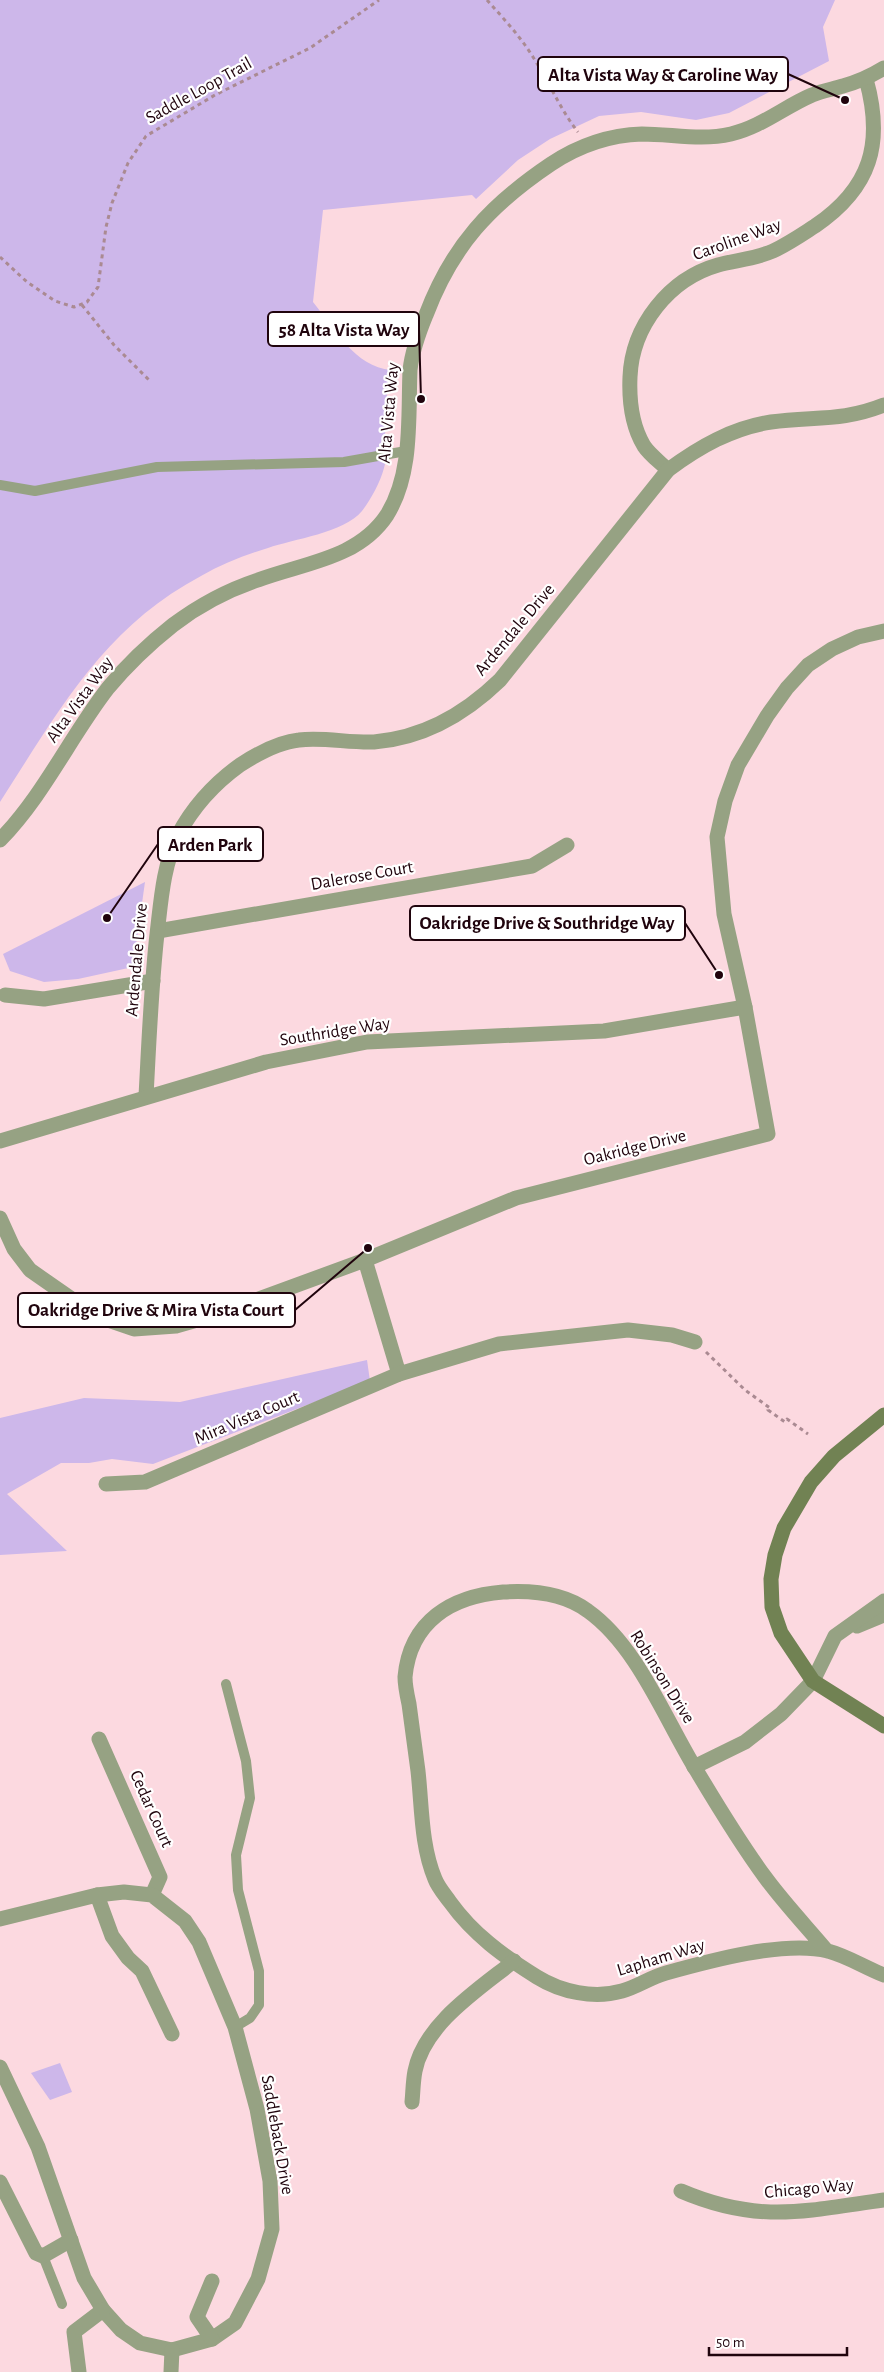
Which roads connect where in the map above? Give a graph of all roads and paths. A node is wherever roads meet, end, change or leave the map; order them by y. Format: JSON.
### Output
{"nodes":[{"id":1,"x":379,"y":0,"type":"edge"},
{"id":2,"x":487,"y":0,"type":"edge"},
{"id":3,"x":884,"y":68,"type":"edge"},
{"id":4,"x":866,"y":79,"type":"junction"},
{"id":5,"x":588,"y":145,"type":"junction"},
{"id":6,"x":0,"y":257,"type":"edge"},
{"id":7,"x":82,"y":305,"type":"junction"},
{"id":8,"x":151,"y":382,"type":"dead end"},
{"id":9,"x":884,"y":405,"type":"edge"},
{"id":10,"x":406,"y":452,"type":"junction"},
{"id":11,"x":668,"y":470,"type":"junction"},
{"id":12,"x":0,"y":485,"type":"edge"},
{"id":13,"x":884,"y":631,"type":"edge"},
{"id":14,"x":0,"y":840,"type":"edge"},
{"id":15,"x":568,"y":845,"type":"dead end"},
{"id":16,"x":158,"y":931,"type":"junction"},
{"id":17,"x":153,"y":981,"type":"junction"},
{"id":18,"x":5,"y":995,"type":"dead end"},
{"id":19,"x":745,"y":1007,"type":"junction"},
{"id":20,"x":146,"y":1096,"type":"junction"},
{"id":21,"x":0,"y":1141,"type":"edge"},
{"id":22,"x":0,"y":1218,"type":"edge"},
{"id":23,"x":365,"y":1260,"type":"junction"},
{"id":24,"x":695,"y":1342,"type":"joint"},
{"id":25,"x":400,"y":1374,"type":"junction"},
{"id":26,"x":884,"y":1415,"type":"edge"},
{"id":27,"x":808,"y":1434,"type":"dead end"},
{"id":28,"x":106,"y":1484,"type":"dead end"},
{"id":29,"x":884,"y":1600,"type":"edge"},
{"id":30,"x":884,"y":1615,"type":"edge"},
{"id":31,"x":835,"y":1636,"type":"junction"},
{"id":32,"x":813,"y":1681,"type":"junction"},
{"id":33,"x":226,"y":1684,"type":"dead end"},
{"id":34,"x":884,"y":1726,"type":"edge"},
{"id":35,"x":99,"y":1739,"type":"dead end"},
{"id":36,"x":694,"y":1767,"type":"junction"},
{"id":37,"x":97,"y":1895,"type":"junction"},
{"id":38,"x":152,"y":1895,"type":"junction"},
{"id":39,"x":0,"y":1919,"type":"edge"},
{"id":40,"x":827,"y":1951,"type":"junction"},
{"id":41,"x":514,"y":1961,"type":"junction"},
{"id":42,"x":884,"y":1976,"type":"edge"},
{"id":43,"x":235,"y":2027,"type":"junction"},
{"id":44,"x":172,"y":2034,"type":"dead end"},
{"id":45,"x":0,"y":2069,"type":"edge"},
{"id":46,"x":412,"y":2102,"type":"dead end"},
{"id":47,"x":0,"y":2182,"type":"edge"},
{"id":48,"x":681,"y":2191,"type":"dead end"},
{"id":49,"x":884,"y":2200,"type":"edge"},
{"id":50,"x":71,"y":2240,"type":"junction"},
{"id":51,"x":43,"y":2256,"type":"junction"},
{"id":52,"x":212,"y":2280,"type":"dead end"},
{"id":53,"x":62,"y":2304,"type":"dead end"},
{"id":54,"x":103,"y":2310,"type":"junction"},
{"id":55,"x":212,"y":2339,"type":"junction"},
{"id":56,"x":172,"y":2350,"type":"junction"},
{"id":57,"x":79,"y":2372,"type":"edge"},
{"id":58,"x":171,"y":2372,"type":"edge"}],
"edges":[{"from":1,"to":7,"type":"path","name":"Saddle Loop Trail"},
{"from":2,"to":5,"type":"path"},
{"from":3,"to":4,"type":"street","name":"Alta Vista Way"},
{"from":4,"to":5,"type":"street","name":"Alta Vista Way"},
{"from":4,"to":11,"type":"street","name":"Caroline Way"},
{"from":5,"to":10,"type":"street","name":"Alta Vista Way"},
{"from":6,"to":7,"type":"path"},
{"from":7,"to":8,"type":"path"},
{"from":9,"to":11,"type":"street","name":"Ardendale Drive"},
{"from":10,"to":12,"type":"lane"},
{"from":10,"to":14,"type":"street","name":"Alta Vista Way"},
{"from":11,"to":16,"type":"street","name":"Ardendale Drive"},
{"from":13,"to":19,"type":"street","name":"Oakridge Drive"},
{"from":15,"to":16,"type":"street","name":"Dalerose Court"},
{"from":16,"to":17,"type":"street","name":"Ardendale Drive"},
{"from":17,"to":18,"type":"street"},
{"from":17,"to":20,"type":"street","name":"Ardendale Drive"},
{"from":19,"to":20,"type":"street","name":"Southridge Way"},
{"from":19,"to":23,"type":"street","name":"Oakridge Drive"},
{"from":20,"to":21,"type":"street","name":"Southridge Way"},
{"from":22,"to":23,"type":"street","name":"Oakridge Drive"},
{"from":23,"to":25,"type":"street"},
{"from":24,"to":25,"type":"street","name":"Mira Vista Court"},
{"from":24,"to":27,"type":"path"},
{"from":25,"to":28,"type":"street","name":"Mira Vista Court"},
{"from":26,"to":32,"type":"street"},
{"from":29,"to":31,"type":"street"},
{"from":30,"to":31,"type":"street"},
{"from":31,"to":32,"type":"street"},
{"from":32,"to":34,"type":"street"},
{"from":32,"to":36,"type":"street"},
{"from":33,"to":43,"type":"lane"},
{"from":35,"to":38,"type":"street","name":"Cedar Court"},
{"from":36,"to":40,"type":"street","name":"Robinson Drive"},
{"from":36,"to":41,"type":"street","name":"Robinson Drive"},
{"from":37,"to":38,"type":"street"},
{"from":37,"to":39,"type":"street"},
{"from":37,"to":44,"type":"street"},
{"from":38,"to":43,"type":"street","name":"Saddleback Drive"},
{"from":40,"to":41,"type":"street","name":"Lapham Way"},
{"from":40,"to":42,"type":"street","name":"Lapham Way"},
{"from":41,"to":46,"type":"street"},
{"from":43,"to":55,"type":"street","name":"Saddleback Drive"},
{"from":45,"to":50,"type":"street","name":"Saddleback Drive"},
{"from":47,"to":51,"type":"street"},
{"from":48,"to":49,"type":"street","name":"Chicago Way"},
{"from":50,"to":51,"type":"street"},
{"from":50,"to":54,"type":"street","name":"Saddleback Drive"},
{"from":51,"to":53,"type":"lane"},
{"from":52,"to":55,"type":"street"},
{"from":54,"to":56,"type":"street","name":"Saddleback Drive"},
{"from":54,"to":57,"type":"street"},
{"from":55,"to":56,"type":"street","name":"Saddleback Drive"},
{"from":56,"to":58,"type":"street"}]}
